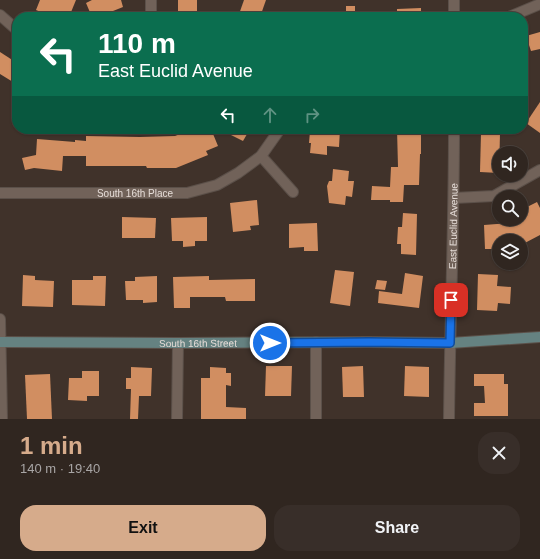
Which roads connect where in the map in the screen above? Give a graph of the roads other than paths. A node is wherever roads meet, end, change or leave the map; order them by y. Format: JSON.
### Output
{"nodes":[{"id":1,"x":152,"y":0,"type":"edge"},
{"id":2,"x":454,"y":0,"type":"edge"},
{"id":3,"x":540,"y":4,"type":"edge"},
{"id":4,"x":152,"y":12,"type":"edge"},
{"id":5,"x":454,"y":12,"type":"edge"},
{"id":6,"x":521,"y":12,"type":"edge"},
{"id":7,"x":0,"y":14,"type":"edge"},
{"id":8,"x":12,"y":25,"type":"edge"},
{"id":9,"x":276,"y":134,"type":"edge"},
{"id":10,"x":454,"y":134,"type":"edge"},
{"id":11,"x":261,"y":156,"type":"junction"},
{"id":12,"x":540,"y":170,"type":"edge"},
{"id":13,"x":293,"y":192,"type":"dead end"},
{"id":14,"x":0,"y":193,"type":"edge"},
{"id":15,"x":454,"y":198,"type":"junction"},
{"id":16,"x":0,"y":319,"type":"edge"},
{"id":17,"x":540,"y":337,"type":"edge"},
{"id":18,"x":1,"y":342,"type":"edge"},
{"id":19,"x":316,"y":342,"type":"junction"},
{"id":20,"x":178,"y":343,"type":"junction"},
{"id":21,"x":450,"y":343,"type":"junction"},
{"id":22,"x":2,"y":419,"type":"edge"},
{"id":23,"x":177,"y":419,"type":"edge"},
{"id":24,"x":316,"y":419,"type":"edge"},
{"id":25,"x":449,"y":419,"type":"edge"}],
"edges":[{"from":1,"to":4,"type":"street"},
{"from":2,"to":5,"type":"street"},
{"from":3,"to":6,"type":"street"},
{"from":7,"to":8,"type":"street"},
{"from":9,"to":11,"type":"street","name":"South 16th Place"},
{"from":10,"to":15,"type":"street","name":"East Euclid Avenue"},
{"from":11,"to":13,"type":"street"},
{"from":11,"to":14,"type":"street","name":"South 16th Place"},
{"from":12,"to":15,"type":"street"},
{"from":15,"to":21,"type":"street","name":"East Euclid Avenue"},
{"from":16,"to":18,"type":"street"},
{"from":17,"to":21,"type":"main road","name":"South 16th Street"},
{"from":18,"to":20,"type":"main road","name":"South 16th Street"},
{"from":18,"to":22,"type":"street"},
{"from":19,"to":20,"type":"main road","name":"South 16th Street"},
{"from":19,"to":21,"type":"main road","name":"South 16th Street"},
{"from":19,"to":24,"type":"street"},
{"from":20,"to":23,"type":"street"},
{"from":21,"to":25,"type":"street","name":"East Euclid Avenue"}]}
